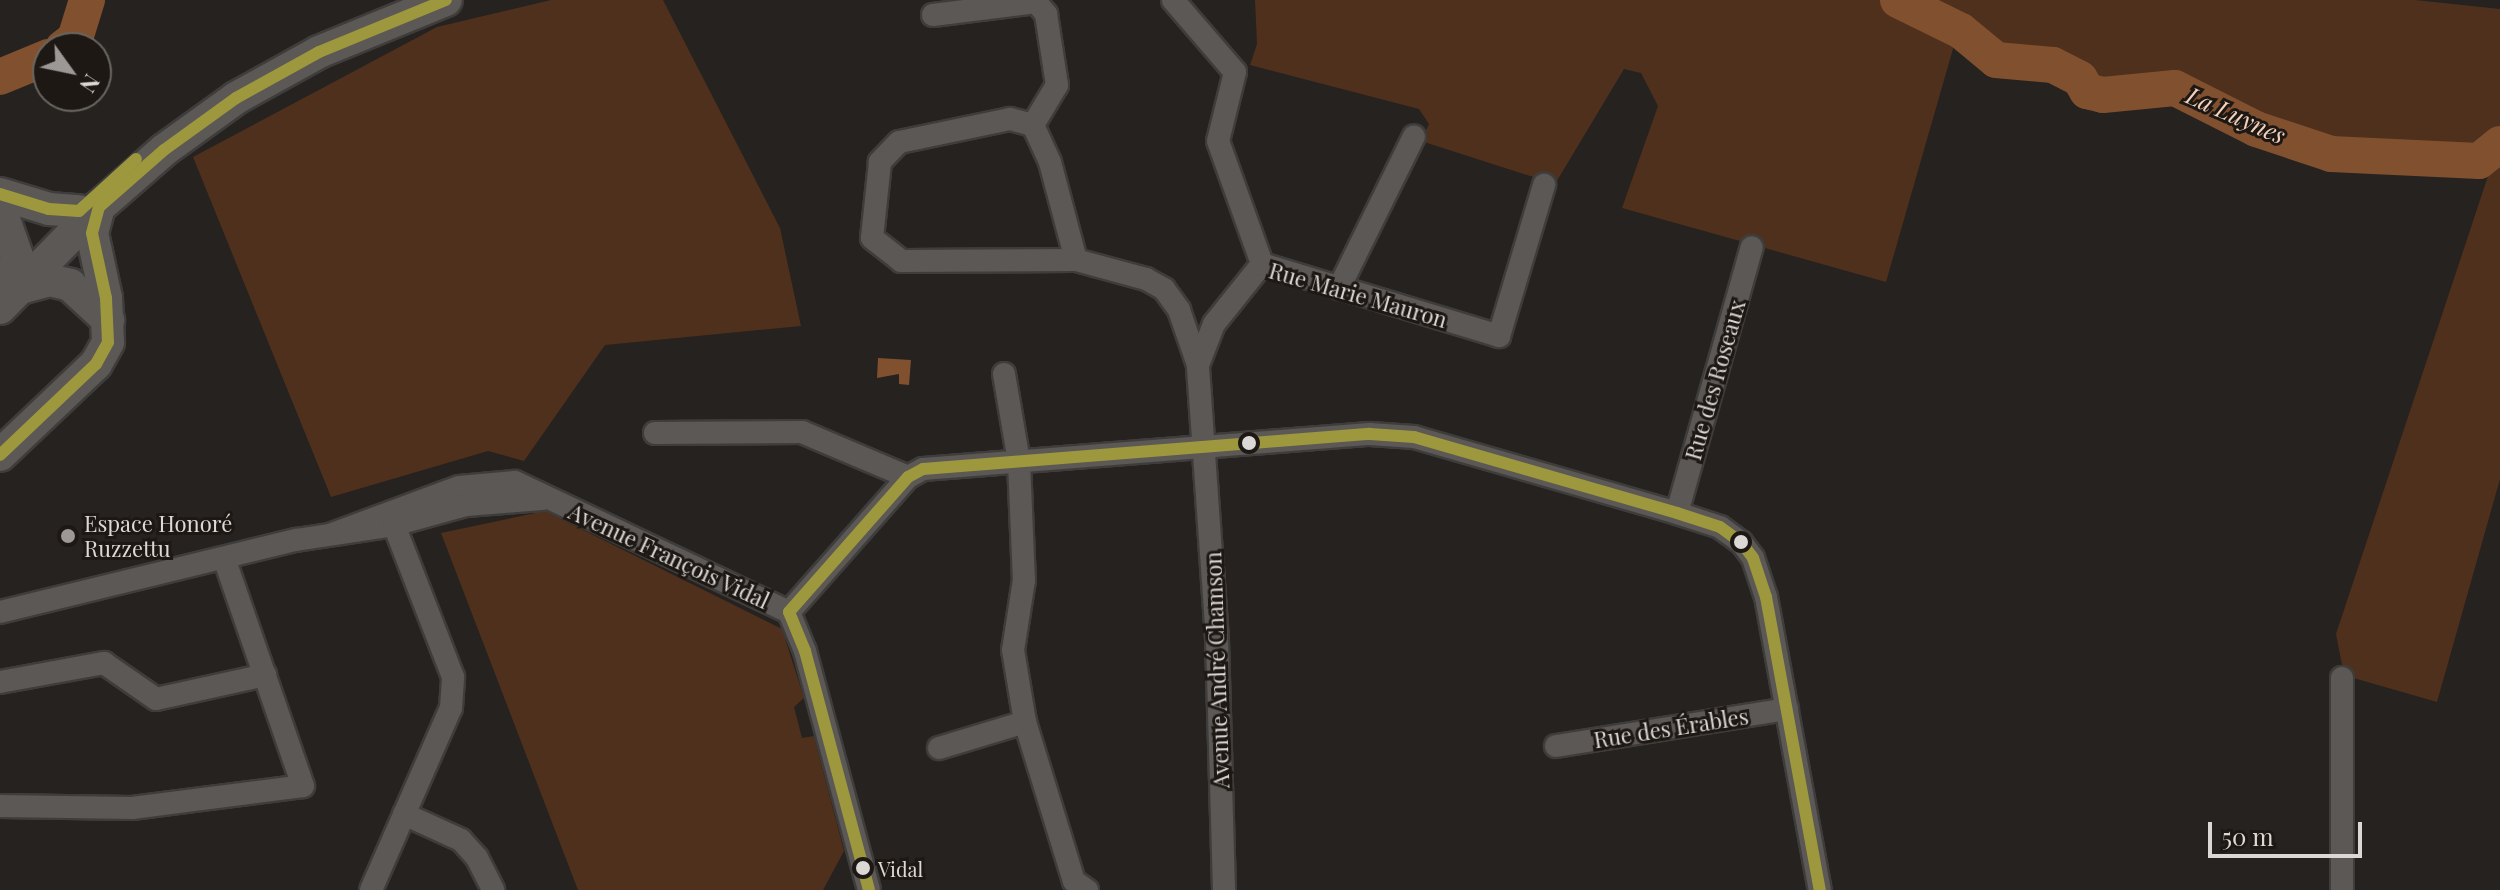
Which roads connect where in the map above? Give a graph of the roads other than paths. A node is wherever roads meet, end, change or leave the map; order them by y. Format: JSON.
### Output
{"nodes":[{"id":1,"x":409,"y":0,"type":"edge"},
{"id":2,"x":446,"y":0,"type":"edge"},
{"id":3,"x":1173,"y":0,"type":"edge"},
{"id":4,"x":933,"y":15,"type":"dead end"},
{"id":5,"x":1033,"y":125,"type":"junction"},
{"id":6,"x":1414,"y":136,"type":"dead end"},
{"id":7,"x":1544,"y":185,"type":"dead end"},
{"id":8,"x":0,"y":194,"type":"edge"},
{"id":9,"x":0,"y":208,"type":"edge"},
{"id":10,"x":89,"y":209,"type":"junction"},
{"id":11,"x":1752,"y":247,"type":"dead end"},
{"id":12,"x":1076,"y":260,"type":"junction"},
{"id":13,"x":1262,"y":264,"type":"junction"},
{"id":14,"x":1339,"y":288,"type":"junction"},
{"id":15,"x":8,"y":291,"type":"edge"},
{"id":16,"x":108,"y":320,"type":"junction"},
{"id":17,"x":1198,"y":365,"type":"junction"},
{"id":18,"x":1004,"y":374,"type":"dead end"},
{"id":19,"x":655,"y":433,"type":"dead end"},
{"id":20,"x":1207,"y":451,"type":"junction"},
{"id":21,"x":0,"y":455,"type":"edge"},
{"id":22,"x":1019,"y":462,"type":"junction"},
{"id":23,"x":908,"y":477,"type":"junction"},
{"id":24,"x":548,"y":499,"type":"junction"},
{"id":25,"x":1677,"y":513,"type":"junction"},
{"id":26,"x":394,"y":525,"type":"junction"},
{"id":27,"x":332,"y":534,"type":"junction"},
{"id":28,"x":224,"y":558,"type":"junction"},
{"id":29,"x":0,"y":612,"type":"edge"},
{"id":30,"x":789,"y":612,"type":"junction"},
{"id":31,"x":265,"y":675,"type":"junction"},
{"id":32,"x":2342,"y":678,"type":"dead end"},
{"id":33,"x":0,"y":682,"type":"edge"},
{"id":34,"x":1787,"y":709,"type":"junction"},
{"id":35,"x":1025,"y":722,"type":"junction"},
{"id":36,"x":1556,"y":746,"type":"dead end"},
{"id":37,"x":939,"y":748,"type":"dead end"},
{"id":38,"x":0,"y":806,"type":"edge"},
{"id":39,"x":404,"y":814,"type":"junction"},
{"id":40,"x":371,"y":890,"type":"edge"},
{"id":41,"x":493,"y":890,"type":"edge"},
{"id":42,"x":869,"y":890,"type":"edge"},
{"id":43,"x":1087,"y":890,"type":"edge"},
{"id":44,"x":1224,"y":890,"type":"edge"},
{"id":45,"x":1820,"y":890,"type":"edge"},
{"id":46,"x":2342,"y":890,"type":"edge"}],
"edges":[{"from":1,"to":10,"type":"main road"},
{"from":2,"to":10,"type":"main road"},
{"from":3,"to":13,"type":"street"},
{"from":4,"to":5,"type":"street"},
{"from":5,"to":12,"type":"street"},
{"from":5,"to":12,"type":"street"},
{"from":6,"to":14,"type":"street"},
{"from":7,"to":14,"type":"street","name":"Rue Marie Mauron"},
{"from":8,"to":10,"type":"main road"},
{"from":9,"to":15,"type":"main road"},
{"from":10,"to":15,"type":"main road"},
{"from":10,"to":16,"type":"main road"},
{"from":11,"to":25,"type":"street","name":"Rue des Roseaux"},
{"from":12,"to":17,"type":"street"},
{"from":13,"to":14,"type":"street","name":"Rue Marie Mauron"},
{"from":13,"to":17,"type":"street","name":"Rue Marie Mauron"},
{"from":15,"to":16,"type":"main road"},
{"from":16,"to":21,"type":"main road"},
{"from":17,"to":20,"type":"street","name":"Rue Marie Mauron"},
{"from":18,"to":22,"type":"street"},
{"from":19,"to":23,"type":"street"},
{"from":20,"to":22,"type":"street"},
{"from":20,"to":25,"type":"street"},
{"from":20,"to":44,"type":"street","name":"Avenue André Chamson"},
{"from":22,"to":23,"type":"street"},
{"from":22,"to":35,"type":"street"},
{"from":23,"to":30,"type":"street"},
{"from":24,"to":26,"type":"street","name":"Avenue François Vidal"},
{"from":24,"to":27,"type":"street","name":"Avenue François Vidal"},
{"from":24,"to":30,"type":"street","name":"Avenue François Vidal"},
{"from":25,"to":34,"type":"street"},
{"from":26,"to":27,"type":"street","name":"Avenue François Vidal"},
{"from":26,"to":39,"type":"street"},
{"from":27,"to":28,"type":"street","name":"Avenue François Vidal"},
{"from":28,"to":29,"type":"street","name":"Avenue François Vidal"},
{"from":28,"to":31,"type":"street"},
{"from":30,"to":42,"type":"street","name":"Avenue François Vidal"},
{"from":31,"to":33,"type":"street"},
{"from":31,"to":38,"type":"street"},
{"from":32,"to":46,"type":"street"},
{"from":34,"to":36,"type":"street","name":"Rue des Érables"},
{"from":34,"to":45,"type":"street"},
{"from":35,"to":37,"type":"street"},
{"from":35,"to":43,"type":"street"},
{"from":39,"to":40,"type":"street"},
{"from":39,"to":41,"type":"street"}]}
